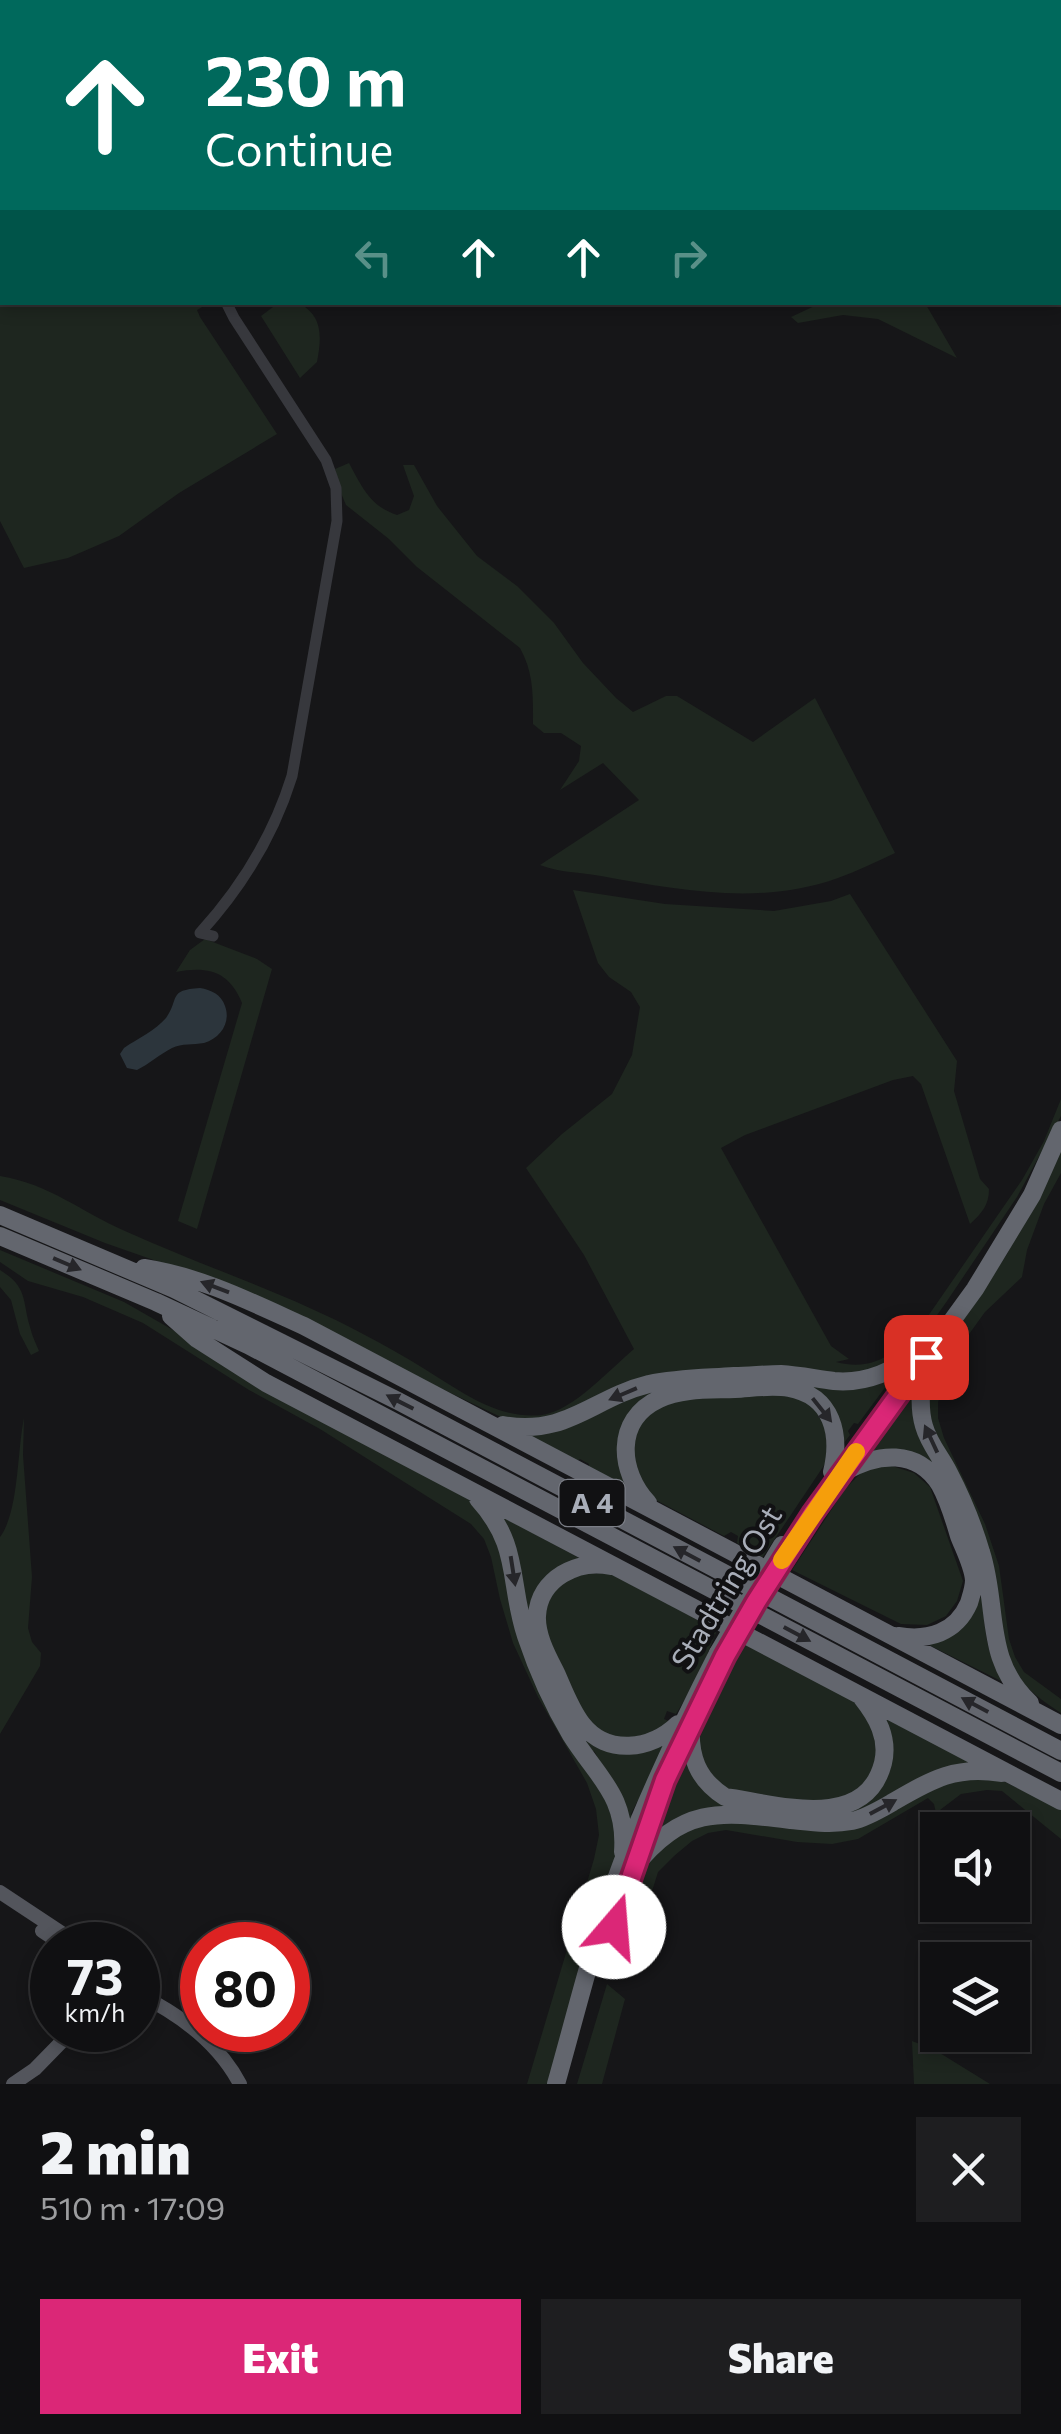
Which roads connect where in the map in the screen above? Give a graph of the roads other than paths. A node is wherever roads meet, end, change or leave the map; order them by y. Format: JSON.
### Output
{"nodes":[{"id":1,"x":228,"y":305,"type":"edge"},
{"id":2,"x":214,"y":936,"type":"dead end"},
{"id":3,"x":1061,"y":1130,"type":"edge"},
{"id":4,"x":0,"y":1214,"type":"edge"},
{"id":5,"x":0,"y":1236,"type":"edge"},
{"id":6,"x":118,"y":1264,"type":"junction"},
{"id":7,"x":156,"y":1302,"type":"junction"},
{"id":8,"x":924,"y":1354,"type":"junction"},
{"id":9,"x":487,"y":1421,"type":"junction"},
{"id":10,"x":836,"y":1474,"type":"junction"},
{"id":11,"x":467,"y":1488,"type":"junction"},
{"id":12,"x":656,"y":1510,"type":"junction"},
{"id":13,"x":619,"y":1568,"type":"junction"},
{"id":14,"x":892,"y":1636,"type":"junction"},
{"id":15,"x":858,"y":1694,"type":"junction"},
{"id":16,"x":688,"y":1720,"type":"junction"},
{"id":17,"x":1053,"y":1721,"type":"edge"},
{"id":18,"x":1061,"y":1750,"type":"edge"},
{"id":19,"x":1061,"y":1773,"type":"edge"},
{"id":20,"x":1013,"y":1776,"type":"junction"},
{"id":21,"x":1061,"y":1801,"type":"edge"},
{"id":22,"x":628,"y":1866,"type":"junction"},
{"id":23,"x":0,"y":1892,"type":"edge"},
{"id":24,"x":0,"y":1903,"type":"edge"},
{"id":25,"x":45,"y":1922,"type":"edge"},
{"id":26,"x":30,"y":1923,"type":"edge"},
{"id":27,"x":162,"y":2005,"type":"edge"},
{"id":28,"x":52,"y":2052,"type":"edge"},
{"id":29,"x":13,"y":2084,"type":"edge"},
{"id":30,"x":240,"y":2084,"type":"edge"},
{"id":31,"x":556,"y":2084,"type":"edge"},
{"id":32,"x":569,"y":2084,"type":"edge"}],
"edges":[{"from":1,"to":2,"type":"street"},
{"from":3,"to":8,"type":"highway"},
{"from":4,"to":6,"type":"highway","number":"A 4"},
{"from":5,"to":7,"type":"highway","number":"A 4","one_way":true},
{"from":9,"to":6,"type":"highway","one_way":true},
{"from":18,"to":6,"type":"highway","number":"A 4","one_way":true},
{"from":7,"to":11,"type":"highway"},
{"from":7,"to":19,"type":"highway","number":"A 4","one_way":true},
{"from":8,"to":9,"type":"highway","one_way":true},
{"from":8,"to":10,"type":"highway","name":"Stadtring Ost"},
{"from":17,"to":8,"type":"highway","one_way":true},
{"from":9,"to":12,"type":"highway"},
{"from":12,"to":10,"type":"highway","one_way":true},
{"from":10,"to":14,"type":"highway"},
{"from":10,"to":16,"type":"highway","name":"Stadtring Ost","bridge":true},
{"from":11,"to":13,"type":"highway"},
{"from":11,"to":22,"type":"highway","one_way":true},
{"from":12,"to":14,"type":"highway"},
{"from":13,"to":15,"type":"highway"},
{"from":13,"to":16,"type":"highway"},
{"from":14,"to":17,"type":"highway"},
{"from":15,"to":16,"type":"highway"},
{"from":15,"to":20,"type":"highway"},
{"from":16,"to":22,"type":"highway","name":"Stadtring Ost"},
{"from":20,"to":21,"type":"highway"},
{"from":22,"to":20,"type":"highway","one_way":true},
{"from":22,"to":31,"type":"highway","name":"Stadtring Ost"},
{"from":22,"to":32,"type":"highway","name":"Stadtring Ost"},
{"from":23,"to":25,"type":"main road"},
{"from":24,"to":26,"type":"main road"},
{"from":27,"to":30,"type":"main road"},
{"from":28,"to":29,"type":"main road"}]}
